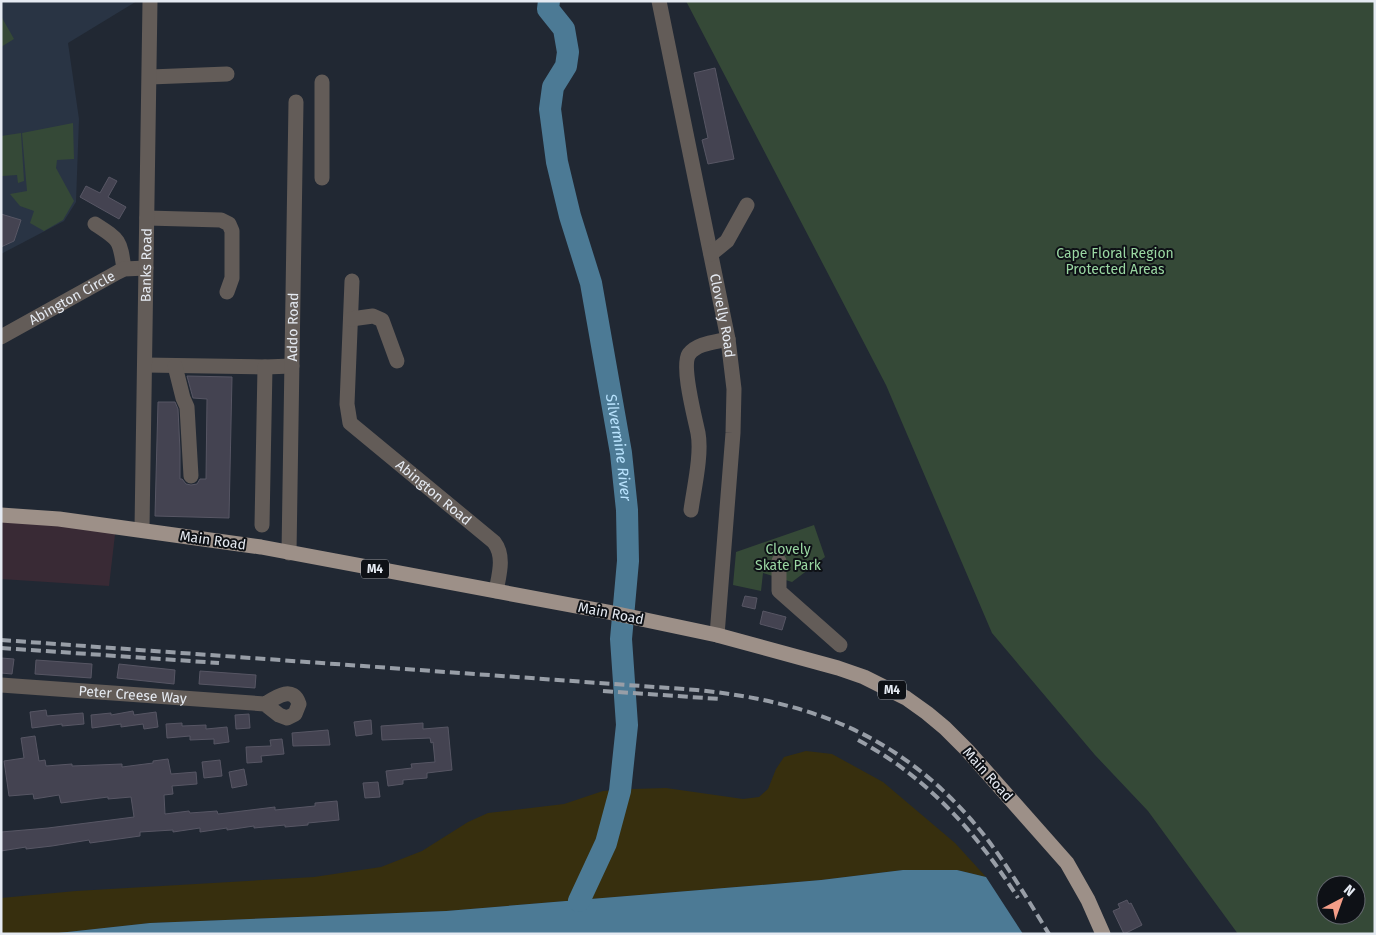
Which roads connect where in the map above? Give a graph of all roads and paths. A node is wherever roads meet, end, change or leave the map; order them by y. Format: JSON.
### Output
{"nodes":[{"id":1,"x":150,"y":1,"type":"edge"},
{"id":2,"x":659,"y":1,"type":"edge"},
{"id":3,"x":227,"y":74,"type":"dead end"},
{"id":4,"x":150,"y":77,"type":"junction"},
{"id":5,"x":322,"y":82,"type":"dead end"},
{"id":6,"x":296,"y":102,"type":"dead end"},
{"id":7,"x":296,"y":123,"type":"junction"},
{"id":8,"x":321,"y":125,"type":"junction"},
{"id":9,"x":322,"y":178,"type":"dead end"},
{"id":10,"x":747,"y":205,"type":"dead end"},
{"id":11,"x":147,"y":218,"type":"junction"},
{"id":12,"x":95,"y":224,"type":"dead end"},
{"id":13,"x":711,"y":254,"type":"junction"},
{"id":14,"x":146,"y":268,"type":"junction"},
{"id":15,"x":124,"y":269,"type":"junction"},
{"id":16,"x":352,"y":281,"type":"dead end"},
{"id":17,"x":227,"y":292,"type":"dead end"},
{"id":18,"x":351,"y":319,"type":"junction"},
{"id":19,"x":1,"y":337,"type":"edge"},
{"id":20,"x":728,"y":339,"type":"junction"},
{"id":21,"x":397,"y":361,"type":"dead end"},
{"id":22,"x":145,"y":365,"type":"junction"},
{"id":23,"x":175,"y":366,"type":"junction"},
{"id":24,"x":292,"y":366,"type":"junction"},
{"id":25,"x":265,"y":367,"type":"junction"},
{"id":26,"x":191,"y":476,"type":"dead end"},
{"id":27,"x":692,"y":510,"type":"dead end"},
{"id":28,"x":1,"y":515,"type":"edge"},
{"id":29,"x":262,"y":526,"type":"dead end"},
{"id":30,"x":142,"y":529,"type":"junction"},
{"id":31,"x":289,"y":552,"type":"junction"},
{"id":32,"x":779,"y":561,"type":"dead end"},
{"id":33,"x":496,"y":591,"type":"junction"},
{"id":34,"x":717,"y":635,"type":"junction"},
{"id":35,"x":840,"y":645,"type":"dead end"},
{"id":36,"x":1,"y":685,"type":"edge"},
{"id":37,"x":265,"y":704,"type":"dead end"},
{"id":38,"x":1102,"y":934,"type":"edge"}],
"edges":[{"from":1,"to":4,"type":"street","name":"Banks Road"},
{"from":2,"to":13,"type":"street","name":"Clovelly Road"},
{"from":3,"to":4,"type":"street"},
{"from":4,"to":11,"type":"street","name":"Banks Road"},
{"from":5,"to":8,"type":"street"},
{"from":6,"to":7,"type":"street","name":"Addo Road"},
{"from":7,"to":8,"type":"street"},
{"from":7,"to":24,"type":"street","name":"Addo Road"},
{"from":8,"to":9,"type":"street"},
{"from":10,"to":13,"type":"street"},
{"from":11,"to":14,"type":"street","name":"Banks Road"},
{"from":11,"to":17,"type":"street"},
{"from":12,"to":15,"type":"street"},
{"from":13,"to":20,"type":"street","name":"Clovelly Road"},
{"from":14,"to":15,"type":"street","name":"Abington Circle"},
{"from":14,"to":22,"type":"street","name":"Banks Road"},
{"from":15,"to":19,"type":"street","name":"Abington Circle"},
{"from":16,"to":18,"type":"street","name":"Abington Road"},
{"from":18,"to":21,"type":"street"},
{"from":18,"to":33,"type":"street","name":"Abington Road"},
{"from":20,"to":27,"type":"street"},
{"from":20,"to":34,"type":"street","name":"Clovelly Road"},
{"from":22,"to":23,"type":"street"},
{"from":22,"to":30,"type":"street","name":"Banks Road"},
{"from":23,"to":25,"type":"street"},
{"from":23,"to":26,"type":"street"},
{"from":24,"to":25,"type":"street"},
{"from":24,"to":31,"type":"street","name":"Addo Road"},
{"from":25,"to":29,"type":"street"},
{"from":28,"to":30,"type":"main road","name":"Main Road","number":"M4"},
{"from":30,"to":31,"type":"main road","name":"Main Road","number":"M4"},
{"from":31,"to":33,"type":"main road","name":"Main Road","number":"M4"},
{"from":32,"to":35,"type":"street"},
{"from":33,"to":34,"type":"main road","name":"Main Road","number":"M4"},
{"from":34,"to":38,"type":"main road","name":"Main Road","number":"M4"},
{"from":36,"to":37,"type":"street","name":"Peter Creese Way"}]}
